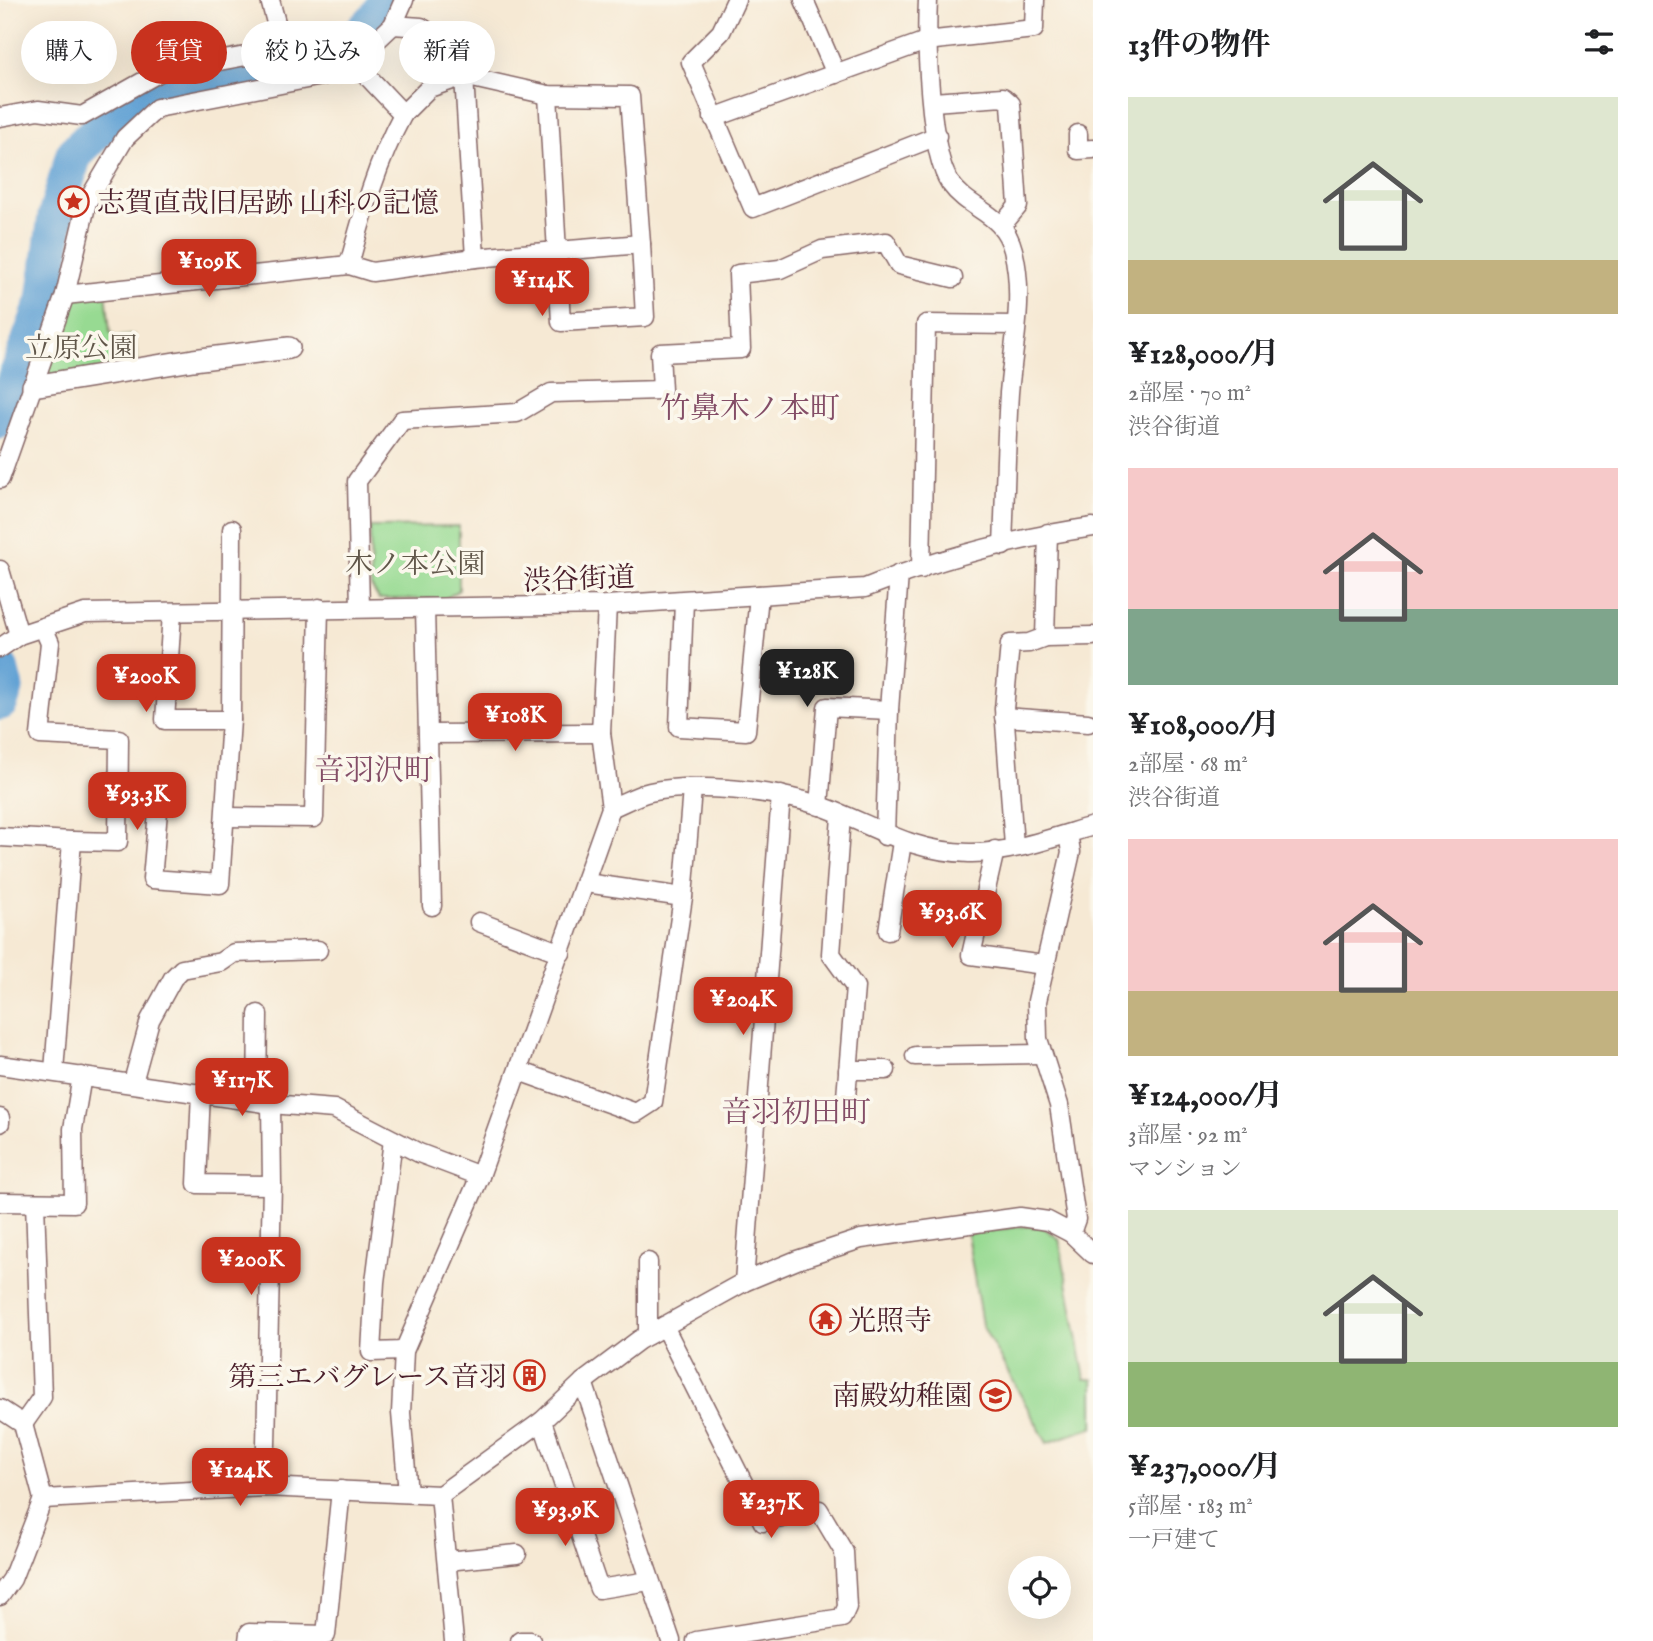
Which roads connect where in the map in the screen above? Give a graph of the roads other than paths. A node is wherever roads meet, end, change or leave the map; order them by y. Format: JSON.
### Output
{"nodes":[{"id":1,"x":270,"y":0,"type":"edge"},
{"id":2,"x":404,"y":0,"type":"edge"},
{"id":3,"x":736,"y":0,"type":"edge"},
{"id":4,"x":804,"y":0,"type":"edge"},
{"id":5,"x":928,"y":0,"type":"edge"},
{"id":6,"x":1035,"y":0,"type":"edge"},
{"id":7,"x":393,"y":25,"type":"junction"},
{"id":8,"x":399,"y":25,"type":"edge"},
{"id":9,"x":385,"y":33,"type":"edge"},
{"id":10,"x":926,"y":41,"type":"junction"},
{"id":11,"x":836,"y":74,"type":"junction"},
{"id":12,"x":495,"y":83,"type":"edge"},
{"id":13,"x":281,"y":84,"type":"edge"},
{"id":14,"x":375,"y":84,"type":"edge"},
{"id":15,"x":441,"y":84,"type":"edge"},
{"id":16,"x":464,"y":84,"type":"edge"},
{"id":17,"x":548,"y":95,"type":"junction"},
{"id":18,"x":933,"y":102,"type":"junction"},
{"id":19,"x":403,"y":114,"type":"junction"},
{"id":20,"x":0,"y":117,"type":"edge"},
{"id":21,"x":713,"y":118,"type":"junction"},
{"id":22,"x":1079,"y":134,"type":"dead end"},
{"id":23,"x":937,"y":136,"type":"junction"},
{"id":24,"x":1093,"y":149,"type":"edge"},
{"id":25,"x":1003,"y":224,"type":"junction"},
{"id":26,"x":641,"y":244,"type":"junction"},
{"id":27,"x":556,"y":251,"type":"junction"},
{"id":28,"x":475,"y":258,"type":"junction"},
{"id":29,"x":349,"y":265,"type":"junction"},
{"id":30,"x":953,"y":278,"type":"dead end"},
{"id":31,"x":65,"y":295,"type":"junction"},
{"id":32,"x":1015,"y":325,"type":"junction"},
{"id":33,"x":289,"y":348,"type":"dead end"},
{"id":34,"x":33,"y":386,"type":"junction"},
{"id":35,"x":0,"y":479,"type":"edge"},
{"id":36,"x":1093,"y":527,"type":"edge"},
{"id":37,"x":232,"y":529,"type":"dead end"},
{"id":38,"x":1048,"y":533,"type":"junction"},
{"id":39,"x":1003,"y":547,"type":"junction"},
{"id":40,"x":0,"y":569,"type":"edge"},
{"id":41,"x":921,"y":569,"type":"junction"},
{"id":42,"x":899,"y":574,"type":"junction"},
{"id":43,"x":759,"y":595,"type":"junction"},
{"id":44,"x":684,"y":601,"type":"junction"},
{"id":45,"x":607,"y":605,"type":"junction"},
{"id":46,"x":319,"y":608,"type":"junction"},
{"id":47,"x":360,"y":608,"type":"junction"},
{"id":48,"x":425,"y":608,"type":"junction"},
{"id":49,"x":234,"y":611,"type":"junction"},
{"id":50,"x":172,"y":613,"type":"junction"},
{"id":51,"x":43,"y":627,"type":"junction"},
{"id":52,"x":19,"y":635,"type":"junction"},
{"id":53,"x":1093,"y":636,"type":"edge"},
{"id":54,"x":1045,"y":637,"type":"junction"},
{"id":55,"x":0,"y":648,"type":"edge"},
{"id":56,"x":889,"y":710,"type":"junction"},
{"id":57,"x":1004,"y":717,"type":"junction"},
{"id":58,"x":231,"y":720,"type":"junction"},
{"id":59,"x":1088,"y":723,"type":"dead end"},
{"id":60,"x":601,"y":733,"type":"junction"},
{"id":61,"x":428,"y":734,"type":"junction"},
{"id":62,"x":692,"y":789,"type":"junction"},
{"id":63,"x":781,"y":796,"type":"junction"},
{"id":64,"x":120,"y":799,"type":"junction"},
{"id":65,"x":820,"y":806,"type":"junction"},
{"id":66,"x":611,"y":808,"type":"junction"},
{"id":67,"x":841,"y":816,"type":"junction"},
{"id":68,"x":226,"y":817,"type":"junction"},
{"id":69,"x":1093,"y":826,"type":"edge"},
{"id":70,"x":1068,"y":834,"type":"junction"},
{"id":71,"x":0,"y":837,"type":"edge"},
{"id":72,"x":894,"y":839,"type":"junction"},
{"id":73,"x":72,"y":841,"type":"junction"},
{"id":74,"x":1014,"y":846,"type":"junction"},
{"id":75,"x":995,"y":850,"type":"junction"},
{"id":76,"x":586,"y":883,"type":"junction"},
{"id":77,"x":683,"y":897,"type":"junction"},
{"id":78,"x":432,"y":905,"type":"dead end"},
{"id":79,"x":479,"y":922,"type":"dead end"},
{"id":80,"x":888,"y":931,"type":"dead end"},
{"id":81,"x":318,"y":950,"type":"dead end"},
{"id":82,"x":561,"y":953,"type":"junction"},
{"id":83,"x":1044,"y":965,"type":"junction"},
{"id":84,"x":258,"y":1014,"type":"dead end"},
{"id":85,"x":1042,"y":1054,"type":"junction"},
{"id":86,"x":915,"y":1056,"type":"dead end"},
{"id":87,"x":0,"y":1065,"type":"edge"},
{"id":88,"x":848,"y":1070,"type":"junction"},
{"id":89,"x":886,"y":1070,"type":"dead end"},
{"id":90,"x":54,"y":1071,"type":"junction"},
{"id":91,"x":519,"y":1071,"type":"junction"},
{"id":92,"x":82,"y":1076,"type":"junction"},
{"id":93,"x":133,"y":1082,"type":"junction"},
{"id":94,"x":201,"y":1092,"type":"junction"},
{"id":95,"x":846,"y":1097,"type":"dead end"},
{"id":96,"x":264,"y":1103,"type":"junction"},
{"id":97,"x":393,"y":1140,"type":"junction"},
{"id":98,"x":480,"y":1176,"type":"junction"},
{"id":99,"x":272,"y":1185,"type":"junction"},
{"id":100,"x":0,"y":1202,"type":"edge"},
{"id":101,"x":35,"y":1203,"type":"junction"},
{"id":102,"x":1071,"y":1233,"type":"junction"},
{"id":103,"x":1093,"y":1254,"type":"edge"},
{"id":104,"x":648,"y":1262,"type":"dead end"},
{"id":105,"x":744,"y":1282,"type":"junction"},
{"id":106,"x":656,"y":1331,"type":"junction"},
{"id":107,"x":404,"y":1351,"type":"junction"},
{"id":108,"x":583,"y":1382,"type":"junction"},
{"id":109,"x":0,"y":1409,"type":"edge"},
{"id":110,"x":542,"y":1421,"type":"junction"},
{"id":111,"x":23,"y":1424,"type":"junction"},
{"id":112,"x":265,"y":1487,"type":"junction"},
{"id":113,"x":341,"y":1490,"type":"junction"},
{"id":114,"x":408,"y":1493,"type":"junction"},
{"id":115,"x":440,"y":1494,"type":"junction"},
{"id":116,"x":43,"y":1499,"type":"junction"},
{"id":117,"x":517,"y":1554,"type":"dead end"},
{"id":118,"x":447,"y":1561,"type":"junction"},
{"id":119,"x":649,"y":1581,"type":"junction"},
{"id":120,"x":0,"y":1596,"type":"edge"},
{"id":121,"x":247,"y":1641,"type":"edge"},
{"id":122,"x":454,"y":1641,"type":"edge"},
{"id":123,"x":520,"y":1641,"type":"edge"},
{"id":124,"x":531,"y":1641,"type":"edge"},
{"id":125,"x":671,"y":1641,"type":"edge"},
{"id":126,"x":696,"y":1641,"type":"edge"}],
"edges":[{"from":1,"to":20,"type":"street"},
{"from":2,"to":7,"type":"street"},
{"from":3,"to":21,"type":"street"},
{"from":4,"to":11,"type":"street"},
{"from":5,"to":10,"type":"street"},
{"from":6,"to":10,"type":"street"},
{"from":7,"to":8,"type":"street"},
{"from":7,"to":9,"type":"street"},
{"from":10,"to":11,"type":"street"},
{"from":10,"to":18,"type":"street"},
{"from":11,"to":21,"type":"street"},
{"from":12,"to":17,"type":"street"},
{"from":13,"to":31,"type":"street"},
{"from":14,"to":19,"type":"street"},
{"from":15,"to":19,"type":"street"},
{"from":16,"to":28,"type":"street"},
{"from":17,"to":26,"type":"street"},
{"from":17,"to":27,"type":"street"},
{"from":18,"to":23,"type":"street"},
{"from":18,"to":25,"type":"street"},
{"from":19,"to":29,"type":"street"},
{"from":21,"to":23,"type":"street"},
{"from":22,"to":24,"type":"street"},
{"from":23,"to":25,"type":"street"},
{"from":25,"to":32,"type":"street"},
{"from":26,"to":27,"type":"street"},
{"from":26,"to":27,"type":"street"},
{"from":27,"to":28,"type":"street"},
{"from":28,"to":29,"type":"street"},
{"from":29,"to":31,"type":"street"},
{"from":30,"to":47,"type":"street"},
{"from":31,"to":34,"type":"street"},
{"from":32,"to":39,"type":"street"},
{"from":32,"to":41,"type":"street"},
{"from":33,"to":34,"type":"street"},
{"from":34,"to":35,"type":"street"},
{"from":36,"to":38,"type":"street","name":"渋谷街道"},
{"from":37,"to":49,"type":"street"},
{"from":38,"to":39,"type":"street","name":"渋谷街道"},
{"from":38,"to":54,"type":"street"},
{"from":39,"to":41,"type":"street","name":"渋谷街道"},
{"from":40,"to":52,"type":"street"},
{"from":41,"to":42,"type":"street","name":"渋谷街道"},
{"from":42,"to":43,"type":"street","name":"渋谷街道"},
{"from":42,"to":56,"type":"street"},
{"from":43,"to":44,"type":"street","name":"渋谷街道"},
{"from":43,"to":44,"type":"street"},
{"from":44,"to":45,"type":"street","name":"渋谷街道"},
{"from":45,"to":48,"type":"street","name":"渋谷街道"},
{"from":45,"to":60,"type":"street"},
{"from":46,"to":47,"type":"street","name":"渋谷街道"},
{"from":46,"to":49,"type":"street","name":"渋谷街道"},
{"from":46,"to":68,"type":"street"},
{"from":47,"to":48,"type":"street","name":"渋谷街道"},
{"from":48,"to":61,"type":"street"},
{"from":49,"to":50,"type":"street","name":"渋谷街道"},
{"from":49,"to":58,"type":"street"},
{"from":50,"to":51,"type":"street","name":"渋谷街道"},
{"from":50,"to":58,"type":"street"},
{"from":51,"to":52,"type":"street","name":"渋谷街道"},
{"from":51,"to":64,"type":"street"},
{"from":52,"to":55,"type":"street","name":"渋谷街道"},
{"from":53,"to":54,"type":"street"},
{"from":54,"to":57,"type":"street"},
{"from":56,"to":65,"type":"street"},
{"from":56,"to":72,"type":"street"},
{"from":57,"to":59,"type":"street"},
{"from":57,"to":74,"type":"street"},
{"from":58,"to":68,"type":"street"},
{"from":60,"to":61,"type":"street"},
{"from":60,"to":66,"type":"street"},
{"from":61,"to":78,"type":"street"},
{"from":62,"to":63,"type":"street"},
{"from":62,"to":66,"type":"street"},
{"from":62,"to":77,"type":"street"},
{"from":63,"to":65,"type":"street"},
{"from":63,"to":105,"type":"street"},
{"from":64,"to":68,"type":"street"},
{"from":64,"to":73,"type":"street"},
{"from":65,"to":67,"type":"street"},
{"from":66,"to":76,"type":"street"},
{"from":67,"to":72,"type":"street"},
{"from":67,"to":88,"type":"street"},
{"from":69,"to":70,"type":"street"},
{"from":70,"to":74,"type":"street"},
{"from":70,"to":83,"type":"street"},
{"from":71,"to":73,"type":"street"},
{"from":72,"to":75,"type":"street"},
{"from":72,"to":80,"type":"street"},
{"from":73,"to":90,"type":"street"},
{"from":74,"to":75,"type":"street"},
{"from":75,"to":83,"type":"street"},
{"from":76,"to":77,"type":"street"},
{"from":76,"to":82,"type":"street"},
{"from":77,"to":91,"type":"street"},
{"from":79,"to":82,"type":"street"},
{"from":81,"to":93,"type":"street"},
{"from":82,"to":91,"type":"street"},
{"from":83,"to":85,"type":"street"},
{"from":84,"to":96,"type":"street"},
{"from":85,"to":86,"type":"street"},
{"from":85,"to":102,"type":"street"},
{"from":87,"to":90,"type":"street"},
{"from":88,"to":89,"type":"street"},
{"from":88,"to":95,"type":"street"},
{"from":90,"to":92,"type":"street"},
{"from":91,"to":98,"type":"street"},
{"from":92,"to":93,"type":"street"},
{"from":92,"to":101,"type":"street"},
{"from":93,"to":94,"type":"street"},
{"from":94,"to":96,"type":"street"},
{"from":94,"to":99,"type":"street"},
{"from":96,"to":97,"type":"street"},
{"from":96,"to":99,"type":"street"},
{"from":97,"to":98,"type":"street"},
{"from":97,"to":107,"type":"street"},
{"from":98,"to":107,"type":"street"},
{"from":99,"to":112,"type":"street"},
{"from":100,"to":101,"type":"street"},
{"from":101,"to":111,"type":"street"},
{"from":102,"to":103,"type":"street"},
{"from":102,"to":105,"type":"street"},
{"from":104,"to":106,"type":"street"},
{"from":105,"to":106,"type":"street"},
{"from":106,"to":108,"type":"street"},
{"from":106,"to":126,"type":"street"},
{"from":107,"to":114,"type":"street"},
{"from":108,"to":110,"type":"street"},
{"from":108,"to":119,"type":"street"},
{"from":109,"to":111,"type":"street"},
{"from":110,"to":115,"type":"street"},
{"from":110,"to":119,"type":"street"},
{"from":111,"to":116,"type":"street"},
{"from":112,"to":113,"type":"street"},
{"from":112,"to":116,"type":"street"},
{"from":113,"to":114,"type":"street"},
{"from":113,"to":121,"type":"street"},
{"from":114,"to":115,"type":"street"},
{"from":115,"to":118,"type":"street"},
{"from":116,"to":120,"type":"street"},
{"from":117,"to":118,"type":"street"},
{"from":118,"to":122,"type":"street"},
{"from":119,"to":125,"type":"street"},
{"from":123,"to":124,"type":"street"}]}
